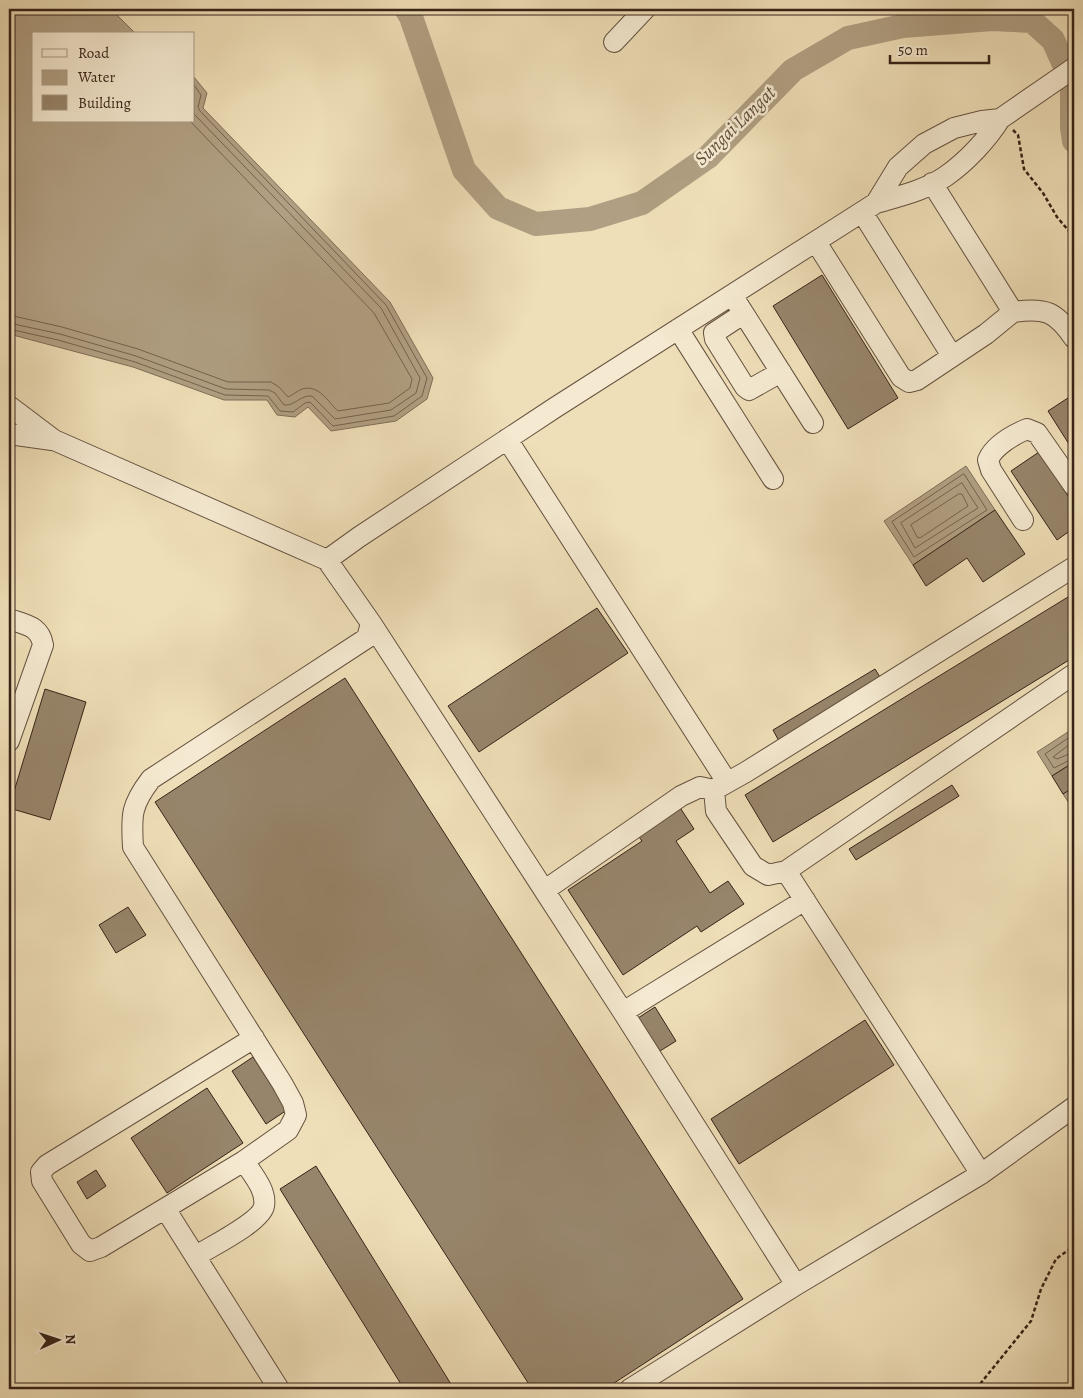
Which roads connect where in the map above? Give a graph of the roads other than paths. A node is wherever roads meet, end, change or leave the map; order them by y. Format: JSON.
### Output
{"nodes":[{"id":1,"x":645,"y":9,"type":"edge"},
{"id":2,"x":614,"y":42,"type":"dead end"},
{"id":3,"x":1074,"y":68,"type":"edge"},
{"id":4,"x":1005,"y":117,"type":"junction"},
{"id":5,"x":932,"y":183,"type":"junction"},
{"id":6,"x":869,"y":208,"type":"junction"},
{"id":7,"x":816,"y":242,"type":"junction"},
{"id":8,"x":732,"y":295,"type":"junction"},
{"id":9,"x":1013,"y":312,"type":"junction"},
{"id":10,"x":743,"y":314,"type":"junction"},
{"id":11,"x":678,"y":329,"type":"junction"},
{"id":12,"x":1074,"y":338,"type":"edge"},
{"id":13,"x":952,"y":356,"type":"junction"},
{"id":14,"x":780,"y":372,"type":"junction"},
{"id":15,"x":9,"y":406,"type":"edge"},
{"id":16,"x":813,"y":423,"type":"dead end"},
{"id":17,"x":9,"y":434,"type":"edge"},
{"id":18,"x":507,"y":439,"type":"junction"},
{"id":19,"x":54,"y":440,"type":"junction"},
{"id":20,"x":773,"y":479,"type":"dead end"},
{"id":21,"x":1074,"y":486,"type":"edge"},
{"id":22,"x":1023,"y":520,"type":"dead end"},
{"id":23,"x":328,"y":560,"type":"junction"},
{"id":24,"x":1074,"y":567,"type":"edge"},
{"id":25,"x":9,"y":620,"type":"edge"},
{"id":26,"x":371,"y":623,"type":"junction"},
{"id":27,"x":1074,"y":674,"type":"edge"},
{"id":28,"x":9,"y":741,"type":"edge"},
{"id":29,"x":720,"y":786,"type":"junction"},
{"id":30,"x":786,"y":870,"type":"junction"},
{"id":31,"x":545,"y":890,"type":"junction"},
{"id":32,"x":805,"y":900,"type":"junction"},
{"id":33,"x":624,"y":1012,"type":"junction"},
{"id":34,"x":254,"y":1038,"type":"junction"},
{"id":35,"x":1074,"y":1107,"type":"edge"},
{"id":36,"x":244,"y":1161,"type":"junction"},
{"id":37,"x":981,"y":1174,"type":"junction"},
{"id":38,"x":166,"y":1210,"type":"junction"},
{"id":39,"x":196,"y":1256,"type":"junction"},
{"id":40,"x":796,"y":1284,"type":"junction"},
{"id":41,"x":279,"y":1389,"type":"edge"},
{"id":42,"x":630,"y":1389,"type":"edge"}],
"edges":[{"from":1,"to":2,"type":"street"},
{"from":3,"to":4,"type":"street"},
{"from":4,"to":5,"type":"street"},
{"from":4,"to":6,"type":"street"},
{"from":5,"to":6,"type":"street"},
{"from":5,"to":9,"type":"street"},
{"from":6,"to":7,"type":"street"},
{"from":6,"to":13,"type":"street"},
{"from":7,"to":8,"type":"street"},
{"from":7,"to":13,"type":"street"},
{"from":8,"to":10,"type":"street"},
{"from":8,"to":11,"type":"street"},
{"from":9,"to":12,"type":"street"},
{"from":9,"to":13,"type":"street"},
{"from":10,"to":14,"type":"street"},
{"from":10,"to":14,"type":"street"},
{"from":11,"to":18,"type":"street"},
{"from":11,"to":20,"type":"street"},
{"from":14,"to":16,"type":"street"},
{"from":15,"to":19,"type":"street"},
{"from":17,"to":19,"type":"street"},
{"from":18,"to":23,"type":"street"},
{"from":18,"to":29,"type":"street"},
{"from":19,"to":23,"type":"street"},
{"from":21,"to":22,"type":"street"},
{"from":23,"to":26,"type":"street"},
{"from":24,"to":29,"type":"street"},
{"from":25,"to":28,"type":"street"},
{"from":26,"to":31,"type":"street"},
{"from":26,"to":34,"type":"street"},
{"from":27,"to":30,"type":"street"},
{"from":29,"to":30,"type":"street"},
{"from":29,"to":31,"type":"street"},
{"from":30,"to":32,"type":"street"},
{"from":31,"to":33,"type":"street"},
{"from":32,"to":33,"type":"street"},
{"from":32,"to":37,"type":"street"},
{"from":33,"to":40,"type":"street"},
{"from":34,"to":36,"type":"street"},
{"from":34,"to":38,"type":"street"},
{"from":35,"to":37,"type":"street"},
{"from":36,"to":38,"type":"street"},
{"from":36,"to":39,"type":"street"},
{"from":37,"to":40,"type":"street"},
{"from":38,"to":39,"type":"street"},
{"from":39,"to":41,"type":"street"},
{"from":40,"to":42,"type":"street"}]}
